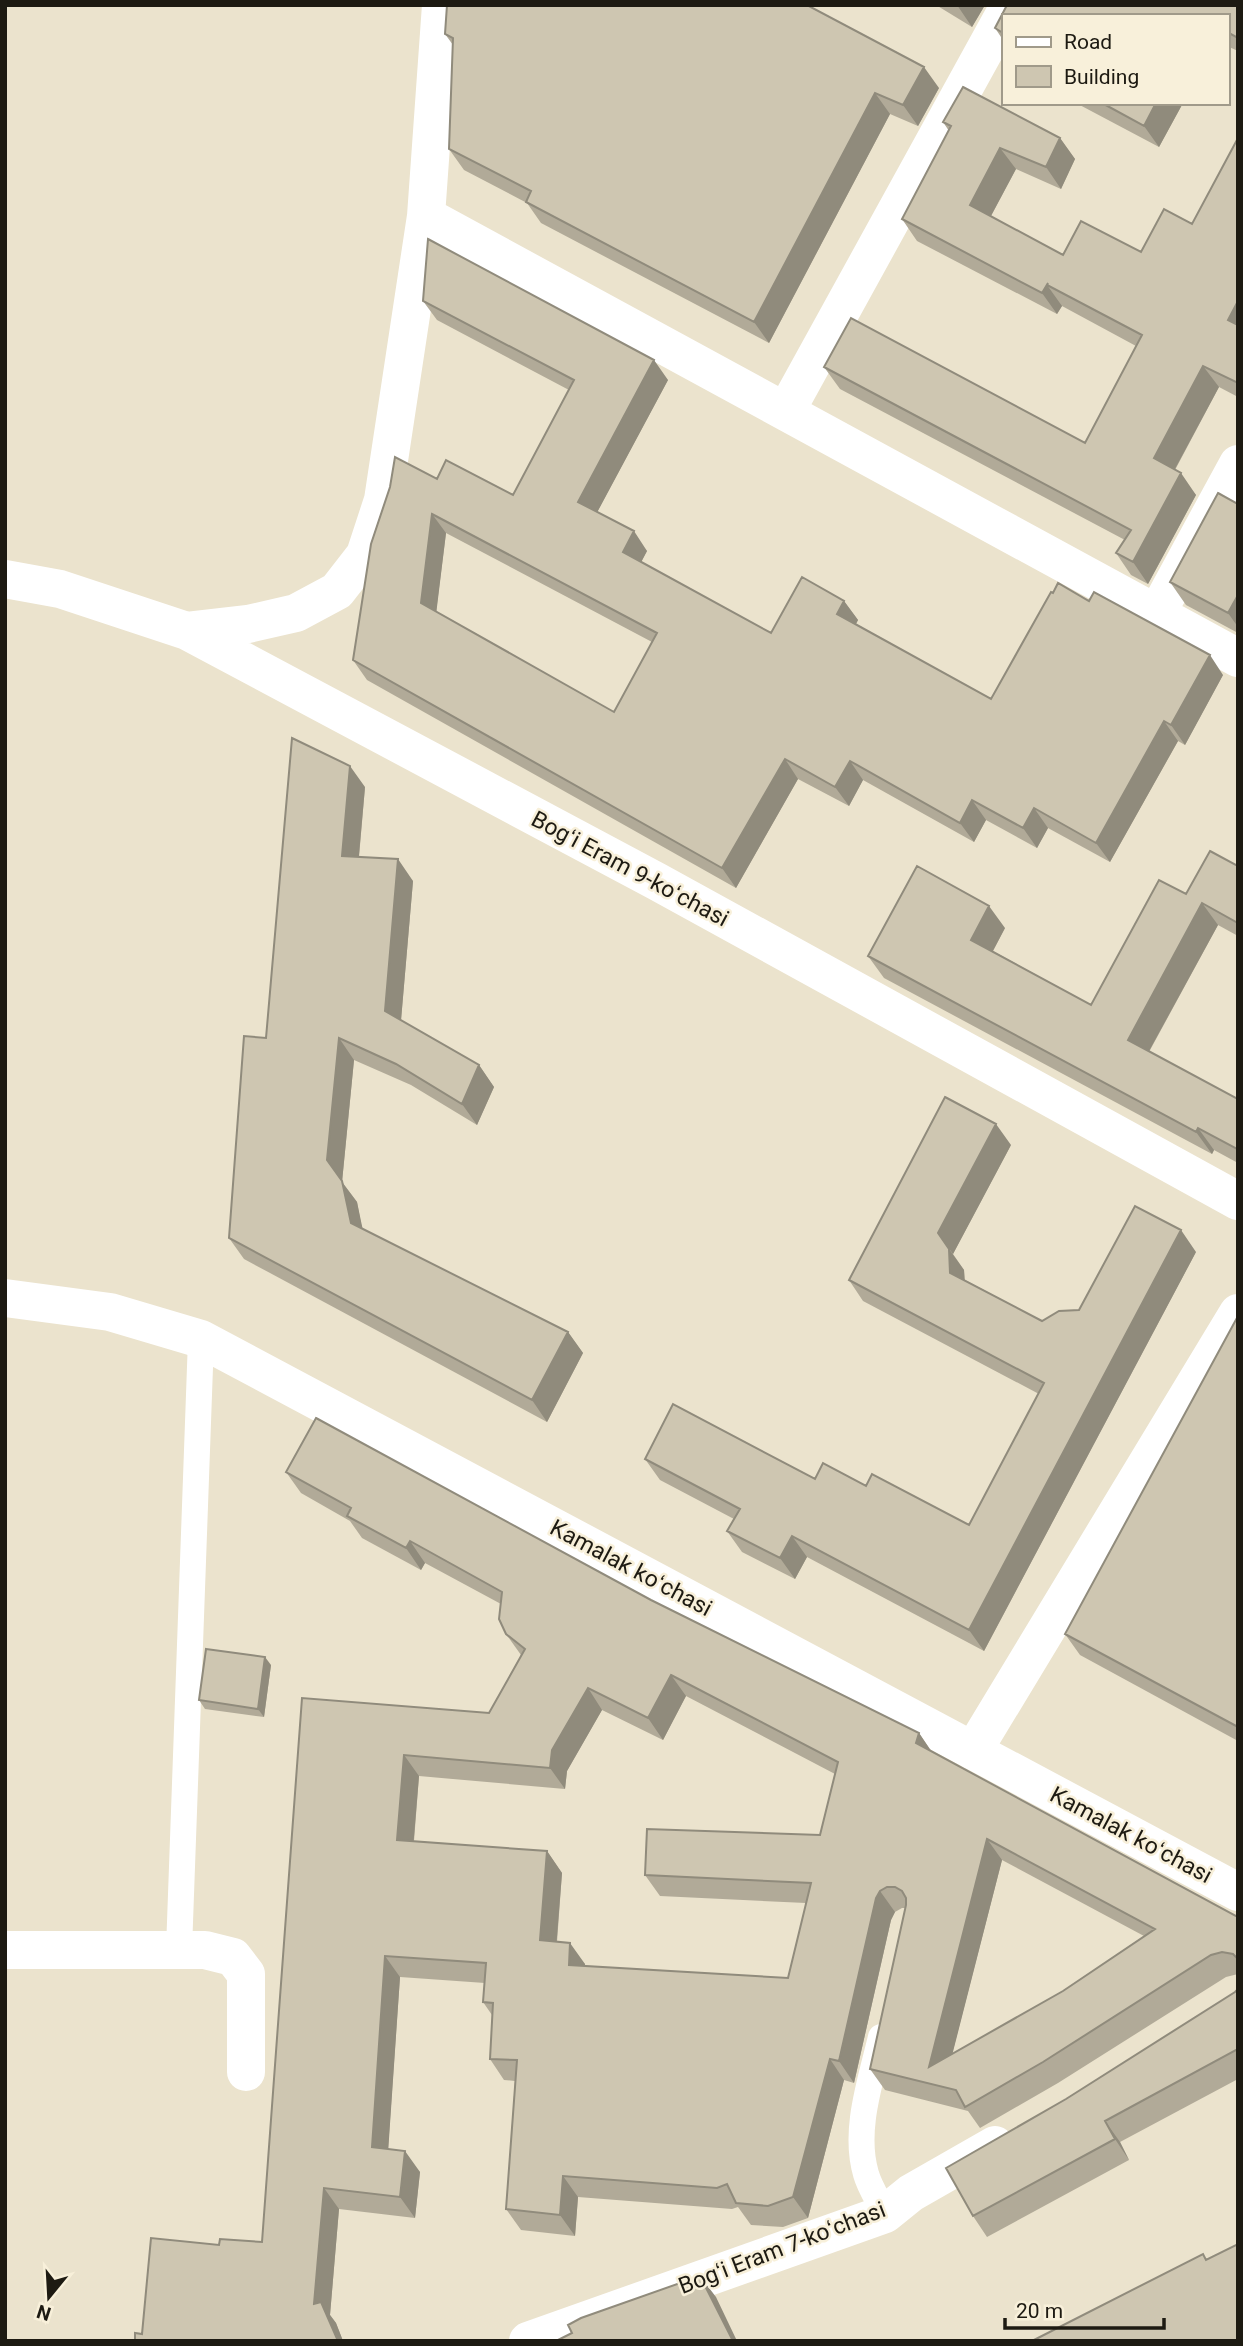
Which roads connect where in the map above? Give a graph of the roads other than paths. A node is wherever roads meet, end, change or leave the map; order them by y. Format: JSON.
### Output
{"nodes":[{"id":1,"x":441,"y":5,"type":"edge"},
{"id":2,"x":1002,"y":20,"type":"edge"},
{"id":3,"x":426,"y":216,"type":"junction"},
{"id":4,"x":786,"y":411,"type":"junction"},
{"id":5,"x":1238,"y":464,"type":"edge"},
{"id":6,"x":5,"y":579,"type":"edge"},
{"id":7,"x":1157,"y":613,"type":"junction"},
{"id":8,"x":187,"y":631,"type":"junction"},
{"id":9,"x":1238,"y":658,"type":"edge"},
{"id":10,"x":1238,"y":1201,"type":"edge"},
{"id":11,"x":5,"y":1298,"type":"edge"},
{"id":12,"x":1238,"y":1313,"type":"edge"},
{"id":13,"x":201,"y":1339,"type":"junction"},
{"id":14,"x":973,"y":1751,"type":"junction"},
{"id":15,"x":1238,"y":1892,"type":"edge"},
{"id":16,"x":5,"y":1950,"type":"edge"},
{"id":17,"x":179,"y":1950,"type":"junction"},
{"id":18,"x":885,"y":2016,"type":"edge"},
{"id":19,"x":246,"y":2072,"type":"dead end"},
{"id":20,"x":1024,"y":2128,"type":"edge"},
{"id":21,"x":886,"y":2214,"type":"junction"},
{"id":22,"x":528,"y":2341,"type":"edge"}],
"edges":[{"from":1,"to":3,"type":"street"},
{"from":2,"to":4,"type":"street"},
{"from":3,"to":4,"type":"street"},
{"from":3,"to":8,"type":"street"},
{"from":4,"to":7,"type":"street"},
{"from":5,"to":7,"type":"street"},
{"from":6,"to":8,"type":"street","name":"Bogʻi Eram 9-koʻchasi"},
{"from":7,"to":9,"type":"street"},
{"from":8,"to":10,"type":"street","name":"Bogʻi Eram 9-koʻchasi"},
{"from":11,"to":13,"type":"street","name":"Kamalak koʻchasi"},
{"from":12,"to":14,"type":"street"},
{"from":13,"to":14,"type":"street","name":"Kamalak koʻchasi"},
{"from":13,"to":17,"type":"lane"},
{"from":14,"to":15,"type":"street","name":"Kamalak koʻchasi"},
{"from":16,"to":17,"type":"street"},
{"from":17,"to":19,"type":"street"},
{"from":18,"to":21,"type":"lane"},
{"from":20,"to":21,"type":"street","name":"Bogʻi Eram 7-koʻchasi"},
{"from":21,"to":22,"type":"street","name":"Bogʻi Eram 7-koʻchasi"}]}
